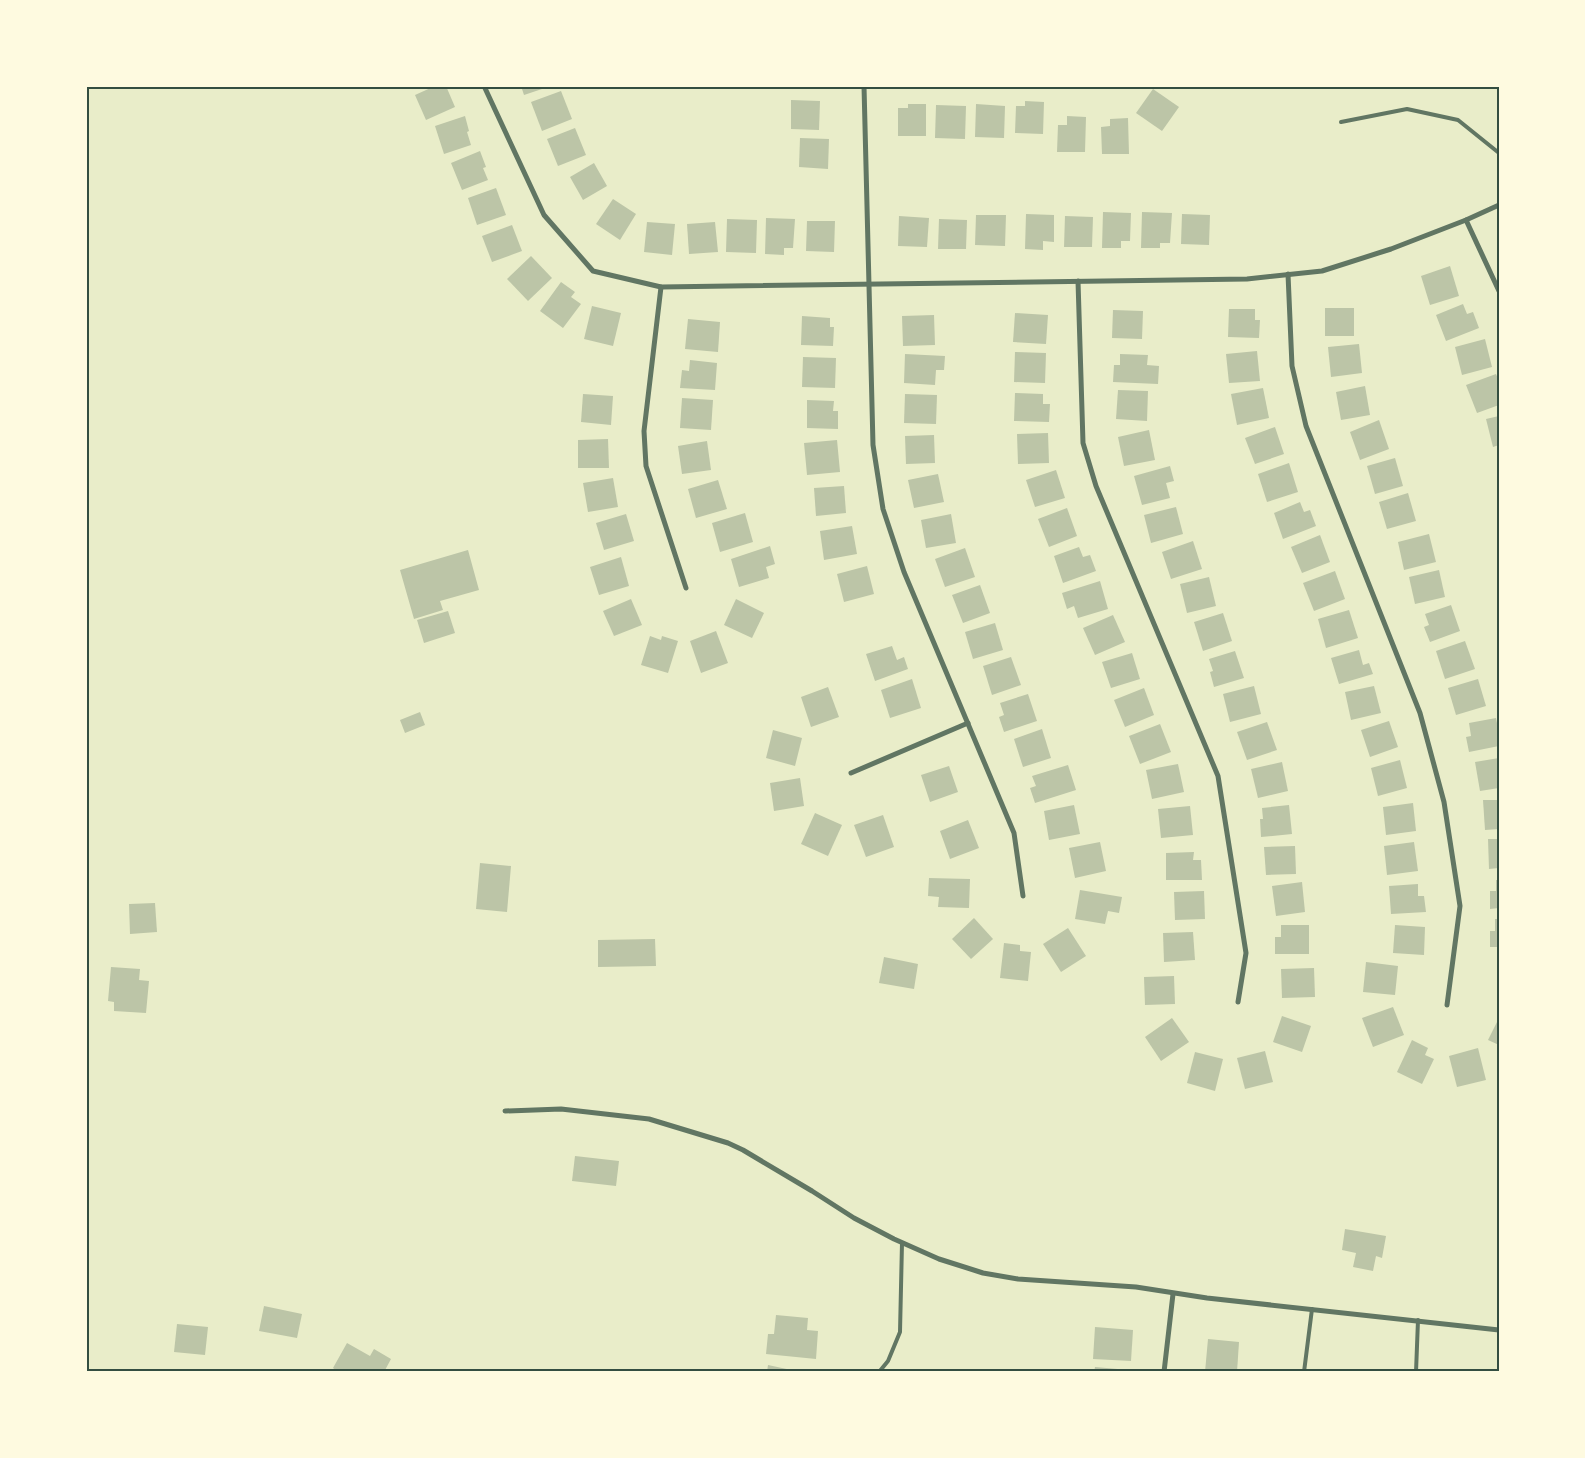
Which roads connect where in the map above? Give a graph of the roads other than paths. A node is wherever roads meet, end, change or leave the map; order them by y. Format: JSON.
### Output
{"nodes":[{"id":1,"x":484,"y":86,"type":"edge"},
{"id":2,"x":864,"y":86,"type":"edge"},
{"id":3,"x":1341,"y":122,"type":"dead end"},
{"id":4,"x":1499,"y":153,"type":"edge"},
{"id":5,"x":1499,"y":205,"type":"edge"},
{"id":6,"x":1466,"y":220,"type":"junction"},
{"id":7,"x":1288,"y":274,"type":"junction"},
{"id":8,"x":1078,"y":281,"type":"junction"},
{"id":9,"x":868,"y":284,"type":"junction"},
{"id":10,"x":661,"y":287,"type":"junction"},
{"id":11,"x":1499,"y":291,"type":"edge"},
{"id":12,"x":686,"y":588,"type":"dead end"},
{"id":13,"x":968,"y":723,"type":"junction"},
{"id":14,"x":851,"y":773,"type":"dead end"},
{"id":15,"x":1023,"y":896,"type":"dead end"},
{"id":16,"x":1238,"y":1002,"type":"dead end"},
{"id":17,"x":1448,"y":1005,"type":"dead end"},
{"id":18,"x":505,"y":1111,"type":"dead end"},
{"id":19,"x":902,"y":1243,"type":"junction"},
{"id":20,"x":1173,"y":1294,"type":"junction"},
{"id":21,"x":1312,"y":1309,"type":"junction"},
{"id":22,"x":1418,"y":1320,"type":"junction"},
{"id":23,"x":1499,"y":1330,"type":"edge"},
{"id":24,"x":879,"y":1372,"type":"edge"},
{"id":25,"x":1164,"y":1372,"type":"edge"},
{"id":26,"x":1304,"y":1372,"type":"edge"},
{"id":27,"x":1416,"y":1372,"type":"edge"}],
"edges":[{"from":1,"to":10,"type":"street"},
{"from":2,"to":9,"type":"street"},
{"from":3,"to":4,"type":"lane"},
{"from":5,"to":6,"type":"street"},
{"from":6,"to":7,"type":"street"},
{"from":6,"to":11,"type":"street"},
{"from":7,"to":8,"type":"street"},
{"from":7,"to":17,"type":"street"},
{"from":8,"to":9,"type":"street"},
{"from":8,"to":16,"type":"street"},
{"from":9,"to":10,"type":"street"},
{"from":9,"to":13,"type":"street"},
{"from":10,"to":12,"type":"street"},
{"from":13,"to":14,"type":"street"},
{"from":13,"to":15,"type":"street"},
{"from":18,"to":19,"type":"street"},
{"from":19,"to":20,"type":"street"},
{"from":19,"to":24,"type":"lane"},
{"from":20,"to":21,"type":"street"},
{"from":20,"to":25,"type":"street"},
{"from":21,"to":22,"type":"street"},
{"from":21,"to":26,"type":"lane"},
{"from":22,"to":23,"type":"street"},
{"from":22,"to":27,"type":"lane"}]}
